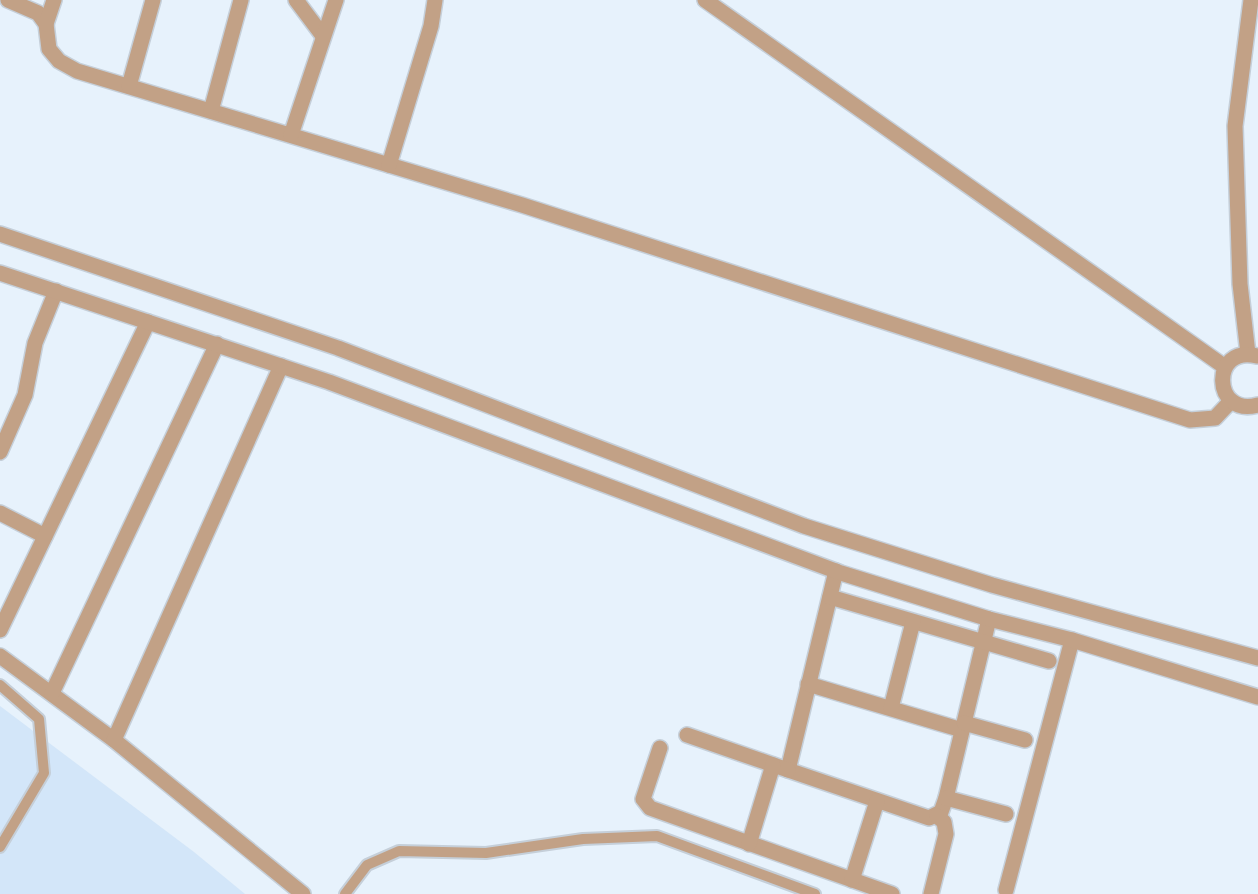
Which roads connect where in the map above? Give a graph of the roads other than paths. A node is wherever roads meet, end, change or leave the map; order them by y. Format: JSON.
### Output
{"nodes":[{"id":1,"x":8,"y":0,"type":"edge"},
{"id":2,"x":54,"y":0,"type":"edge"},
{"id":3,"x":153,"y":0,"type":"edge"},
{"id":4,"x":241,"y":0,"type":"edge"},
{"id":5,"x":296,"y":0,"type":"edge"},
{"id":6,"x":336,"y":0,"type":"edge"},
{"id":7,"x":435,"y":0,"type":"edge"},
{"id":8,"x":705,"y":0,"type":"edge"},
{"id":9,"x":1251,"y":0,"type":"edge"},
{"id":10,"x":46,"y":24,"type":"junction"},
{"id":11,"x":323,"y":36,"type":"junction"},
{"id":12,"x":129,"y":86,"type":"junction"},
{"id":13,"x":211,"y":111,"type":"junction"},
{"id":14,"x":291,"y":135,"type":"junction"},
{"id":15,"x":388,"y":165,"type":"junction"},
{"id":16,"x":0,"y":234,"type":"edge"},
{"id":17,"x":0,"y":273,"type":"edge"},
{"id":18,"x":56,"y":291,"type":"junction"},
{"id":19,"x":148,"y":322,"type":"junction"},
{"id":20,"x":217,"y":344,"type":"junction"},
{"id":21,"x":1253,"y":355,"type":"edge"},
{"id":22,"x":281,"y":366,"type":"junction"},
{"id":23,"x":1225,"y":367,"type":"junction"},
{"id":24,"x":1231,"y":400,"type":"junction"},
{"id":25,"x":1257,"y":406,"type":"edge"},
{"id":26,"x":0,"y":453,"type":"edge"},
{"id":27,"x":0,"y":513,"type":"edge"},
{"id":28,"x":45,"y":536,"type":"junction"},
{"id":29,"x":836,"y":571,"type":"junction"},
{"id":30,"x":830,"y":597,"type":"junction"},
{"id":31,"x":989,"y":619,"type":"junction"},
{"id":32,"x":913,"y":622,"type":"junction"},
{"id":33,"x":0,"y":630,"type":"edge"},
{"id":34,"x":1072,"y":640,"type":"junction"},
{"id":35,"x":983,"y":642,"type":"junction"},
{"id":36,"x":0,"y":656,"type":"edge"},
{"id":37,"x":1258,"y":658,"type":"edge"},
{"id":38,"x":1049,"y":661,"type":"dead end"},
{"id":39,"x":808,"y":684,"type":"junction"},
{"id":40,"x":0,"y":685,"type":"edge"},
{"id":41,"x":52,"y":693,"type":"junction"},
{"id":42,"x":1258,"y":697,"type":"edge"},
{"id":43,"x":891,"y":708,"type":"junction"},
{"id":44,"x":963,"y":727,"type":"junction"},
{"id":45,"x":687,"y":735,"type":"dead end"},
{"id":46,"x":114,"y":740,"type":"junction"},
{"id":47,"x":1025,"y":740,"type":"dead end"},
{"id":48,"x":660,"y":748,"type":"dead end"},
{"id":49,"x":780,"y":768,"type":"junction"},
{"id":50,"x":946,"y":798,"type":"junction"},
{"id":51,"x":877,"y":801,"type":"junction"},
{"id":52,"x":1006,"y":814,"type":"dead end"},
{"id":53,"x":937,"y":816,"type":"junction"},
{"id":54,"x":748,"y":844,"type":"junction"},
{"id":55,"x":0,"y":847,"type":"edge"},
{"id":56,"x":852,"y":880,"type":"junction"},
{"id":57,"x":1006,"y":890,"type":"dead end"},
{"id":58,"x":303,"y":894,"type":"edge"},
{"id":59,"x":345,"y":894,"type":"edge"},
{"id":60,"x":815,"y":894,"type":"edge"},
{"id":61,"x":892,"y":894,"type":"edge"},
{"id":62,"x":931,"y":894,"type":"edge"}],
"edges":[{"from":1,"to":10,"type":"street"},
{"from":2,"to":10,"type":"street"},
{"from":3,"to":12,"type":"street"},
{"from":4,"to":13,"type":"street"},
{"from":5,"to":11,"type":"street"},
{"from":6,"to":11,"type":"street"},
{"from":7,"to":15,"type":"street"},
{"from":8,"to":23,"type":"street"},
{"from":9,"to":21,"type":"street"},
{"from":10,"to":12,"type":"street"},
{"from":11,"to":14,"type":"street"},
{"from":12,"to":13,"type":"street"},
{"from":13,"to":14,"type":"street"},
{"from":14,"to":15,"type":"street"},
{"from":15,"to":24,"type":"street"},
{"from":16,"to":37,"type":"street"},
{"from":17,"to":18,"type":"street"},
{"from":18,"to":19,"type":"street"},
{"from":18,"to":26,"type":"street"},
{"from":19,"to":20,"type":"street"},
{"from":19,"to":28,"type":"street"},
{"from":20,"to":22,"type":"street"},
{"from":20,"to":41,"type":"street"},
{"from":21,"to":23,"type":"street"},
{"from":22,"to":29,"type":"street"},
{"from":22,"to":46,"type":"street"},
{"from":23,"to":24,"type":"street"},
{"from":24,"to":25,"type":"street"},
{"from":27,"to":28,"type":"street"},
{"from":28,"to":33,"type":"street"},
{"from":29,"to":30,"type":"street"},
{"from":29,"to":31,"type":"street"},
{"from":30,"to":32,"type":"street"},
{"from":30,"to":39,"type":"street"},
{"from":31,"to":34,"type":"street"},
{"from":31,"to":35,"type":"street"},
{"from":32,"to":35,"type":"street"},
{"from":32,"to":43,"type":"street"},
{"from":34,"to":42,"type":"street"},
{"from":34,"to":57,"type":"street"},
{"from":35,"to":38,"type":"street"},
{"from":35,"to":44,"type":"street"},
{"from":36,"to":41,"type":"street"},
{"from":39,"to":43,"type":"street"},
{"from":39,"to":49,"type":"street"},
{"from":40,"to":55,"type":"lane"},
{"from":41,"to":46,"type":"street"},
{"from":43,"to":44,"type":"street"},
{"from":44,"to":47,"type":"street"},
{"from":44,"to":50,"type":"street"},
{"from":45,"to":49,"type":"street"},
{"from":46,"to":58,"type":"street"},
{"from":48,"to":54,"type":"street"},
{"from":49,"to":51,"type":"street"},
{"from":49,"to":54,"type":"street"},
{"from":50,"to":52,"type":"street"},
{"from":50,"to":53,"type":"street"},
{"from":51,"to":53,"type":"street"},
{"from":51,"to":56,"type":"street"},
{"from":53,"to":62,"type":"street"},
{"from":54,"to":56,"type":"street"},
{"from":56,"to":61,"type":"street"},
{"from":59,"to":60,"type":"lane"}]}
